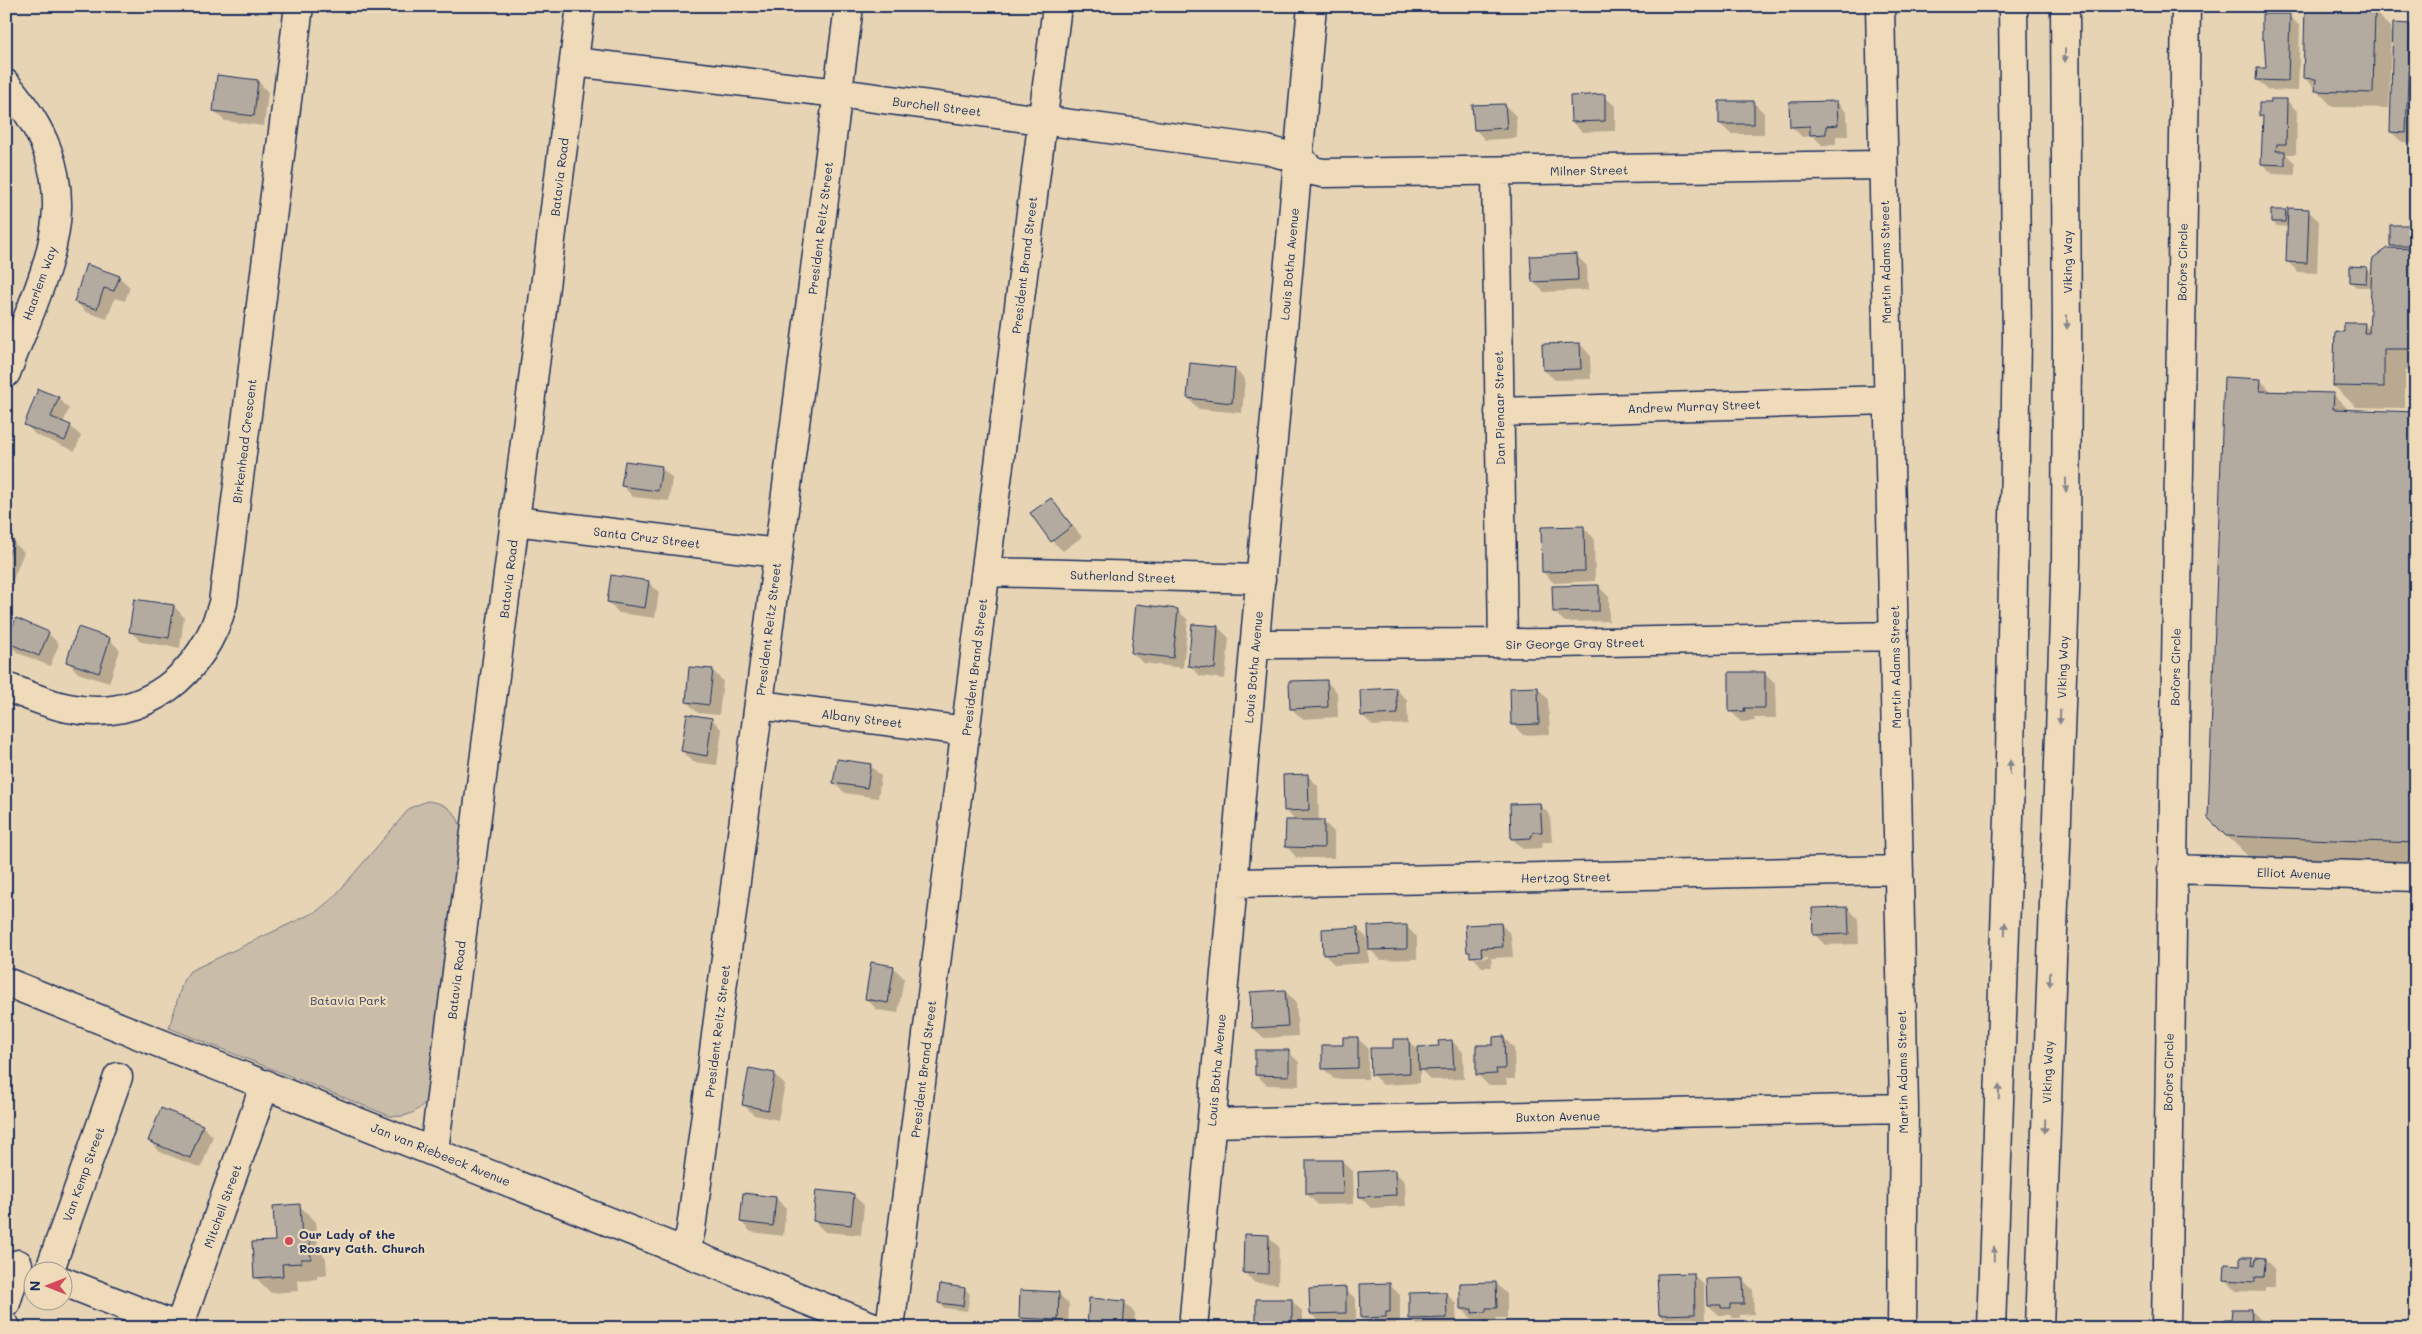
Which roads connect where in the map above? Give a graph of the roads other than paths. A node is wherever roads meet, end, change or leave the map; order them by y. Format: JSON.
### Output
{"nodes":[{"id":1,"x":299,"y":6,"type":"edge"},
{"id":2,"x":581,"y":6,"type":"edge"},
{"id":3,"x":849,"y":6,"type":"edge"},
{"id":4,"x":1057,"y":6,"type":"edge"},
{"id":5,"x":1312,"y":6,"type":"edge"},
{"id":6,"x":1880,"y":6,"type":"edge"},
{"id":7,"x":2013,"y":6,"type":"edge"},
{"id":8,"x":2065,"y":6,"type":"edge"},
{"id":9,"x":2186,"y":6,"type":"edge"},
{"id":10,"x":574,"y":62,"type":"junction"},
{"id":11,"x":6,"y":84,"type":"edge"},
{"id":12,"x":838,"y":93,"type":"junction"},
{"id":13,"x":1043,"y":120,"type":"junction"},
{"id":14,"x":1299,"y":160,"type":"junction"},
{"id":15,"x":1883,"y":166,"type":"junction"},
{"id":16,"x":1496,"y":172,"type":"junction"},
{"id":17,"x":6,"y":373,"type":"edge"},
{"id":18,"x":1888,"y":400,"type":"junction"},
{"id":19,"x":1499,"y":412,"type":"junction"},
{"id":20,"x":515,"y":521,"type":"junction"},
{"id":21,"x":778,"y":553,"type":"junction"},
{"id":22,"x":986,"y":572,"type":"junction"},
{"id":23,"x":1261,"y":579,"type":"junction"},
{"id":24,"x":1894,"y":636,"type":"junction"},
{"id":25,"x":1255,"y":644,"type":"junction"},
{"id":26,"x":1503,"y":644,"type":"junction"},
{"id":27,"x":6,"y":687,"type":"edge"},
{"id":28,"x":758,"y":705,"type":"junction"},
{"id":29,"x":966,"y":731,"type":"junction"},
{"id":30,"x":2172,"y":869,"type":"junction"},
{"id":31,"x":1899,"y":870,"type":"junction"},
{"id":32,"x":2416,"y":877,"type":"edge"},
{"id":33,"x":1234,"y":883,"type":"junction"},
{"id":34,"x":6,"y":982,"type":"edge"},
{"id":35,"x":118,"y":1077,"type":"dead end"},
{"id":36,"x":265,"y":1084,"type":"junction"},
{"id":37,"x":1904,"y":1108,"type":"junction"},
{"id":38,"x":1212,"y":1123,"type":"junction"},
{"id":39,"x":434,"y":1151,"type":"junction"},
{"id":40,"x":686,"y":1252,"type":"junction"},
{"id":41,"x":53,"y":1262,"type":"edge"},
{"id":42,"x":21,"y":1265,"type":"edge"},
{"id":43,"x":72,"y":1285,"type":"edge"},
{"id":44,"x":2166,"y":1292,"type":"junction"},
{"id":45,"x":6,"y":1303,"type":"edge"},
{"id":46,"x":180,"y":1327,"type":"edge"},
{"id":47,"x":876,"y":1328,"type":"edge"},
{"id":48,"x":890,"y":1328,"type":"edge"},
{"id":49,"x":1193,"y":1328,"type":"edge"},
{"id":50,"x":1902,"y":1328,"type":"edge"},
{"id":51,"x":1991,"y":1328,"type":"edge"},
{"id":52,"x":2039,"y":1328,"type":"edge"},
{"id":53,"x":2143,"y":1328,"type":"edge"},
{"id":54,"x":2166,"y":1328,"type":"edge"}],
"edges":[{"from":1,"to":27,"type":"street","name":"Birkenhead Crescent"},
{"from":2,"to":10,"type":"street","name":"Batavia Road"},
{"from":3,"to":12,"type":"street","name":"President Reitz Street"},
{"from":4,"to":13,"type":"street","name":"President Brand Street"},
{"from":5,"to":14,"type":"street","name":"Louis Botha Avenue"},
{"from":6,"to":15,"type":"street","name":"Martin Adams Street"},
{"from":51,"to":7,"type":"street","one_way":true},
{"from":8,"to":52,"type":"street","name":"Viking Way","one_way":true},
{"from":9,"to":30,"type":"street","name":"Bofors Circle"},
{"from":10,"to":12,"type":"street","name":"Burchell Street"},
{"from":10,"to":20,"type":"street","name":"Batavia Road"},
{"from":11,"to":17,"type":"street","name":"Haarlem Way"},
{"from":12,"to":13,"type":"street","name":"Burchell Street"},
{"from":12,"to":21,"type":"street","name":"President Reitz Street"},
{"from":13,"to":14,"type":"street","name":"Burchell Street"},
{"from":13,"to":22,"type":"street","name":"President Brand Street"},
{"from":14,"to":16,"type":"street","name":"Milner Street"},
{"from":14,"to":23,"type":"street","name":"Louis Botha Avenue"},
{"from":15,"to":16,"type":"street","name":"Milner Street"},
{"from":15,"to":18,"type":"street","name":"Martin Adams Street"},
{"from":16,"to":19,"type":"street","name":"Dan Pienaar Street"},
{"from":18,"to":19,"type":"street","name":"Andrew Murray Street"},
{"from":18,"to":24,"type":"street","name":"Martin Adams Street"},
{"from":19,"to":26,"type":"street","name":"Dan Pienaar Street"},
{"from":20,"to":21,"type":"street","name":"Santa Cruz Street"},
{"from":20,"to":39,"type":"street","name":"Batavia Road"},
{"from":21,"to":28,"type":"street","name":"President Reitz Street"},
{"from":22,"to":23,"type":"street","name":"Sutherland Street"},
{"from":22,"to":29,"type":"street","name":"President Brand Street"},
{"from":23,"to":25,"type":"street","name":"Louis Botha Avenue"},
{"from":24,"to":26,"type":"street","name":"Sir George Gray Street"},
{"from":24,"to":31,"type":"street","name":"Martin Adams Street"},
{"from":25,"to":26,"type":"street","name":"Sir George Gray Street"},
{"from":25,"to":33,"type":"street","name":"Louis Botha Avenue"},
{"from":28,"to":29,"type":"street","name":"Albany Street"},
{"from":28,"to":40,"type":"street","name":"President Reitz Street"},
{"from":29,"to":48,"type":"street","name":"President Brand Street"},
{"from":30,"to":32,"type":"street","name":"Elliot Avenue"},
{"from":30,"to":44,"type":"street","name":"Bofors Circle"},
{"from":31,"to":33,"type":"street","name":"Hertzog Street"},
{"from":31,"to":37,"type":"street","name":"Martin Adams Street"},
{"from":33,"to":38,"type":"street","name":"Louis Botha Avenue"},
{"from":34,"to":36,"type":"street","name":"Jan van Riebeeck Avenue"},
{"from":35,"to":41,"type":"street","name":"Van Kemp Street"},
{"from":36,"to":39,"type":"street","name":"Jan van Riebeeck Avenue"},
{"from":36,"to":46,"type":"street","name":"Mitchell Street"},
{"from":37,"to":38,"type":"street","name":"Buxton Avenue"},
{"from":37,"to":50,"type":"street","name":"Martin Adams Street"},
{"from":38,"to":49,"type":"street","name":"Louis Botha Avenue"},
{"from":39,"to":40,"type":"street","name":"Jan van Riebeeck Avenue"},
{"from":40,"to":47,"type":"street","name":"Jan van Riebeeck Avenue"},
{"from":42,"to":45,"type":"street"},
{"from":43,"to":46,"type":"street"},
{"from":44,"to":53,"type":"street"},
{"from":44,"to":54,"type":"street","name":"Bofors Circle"}]}
